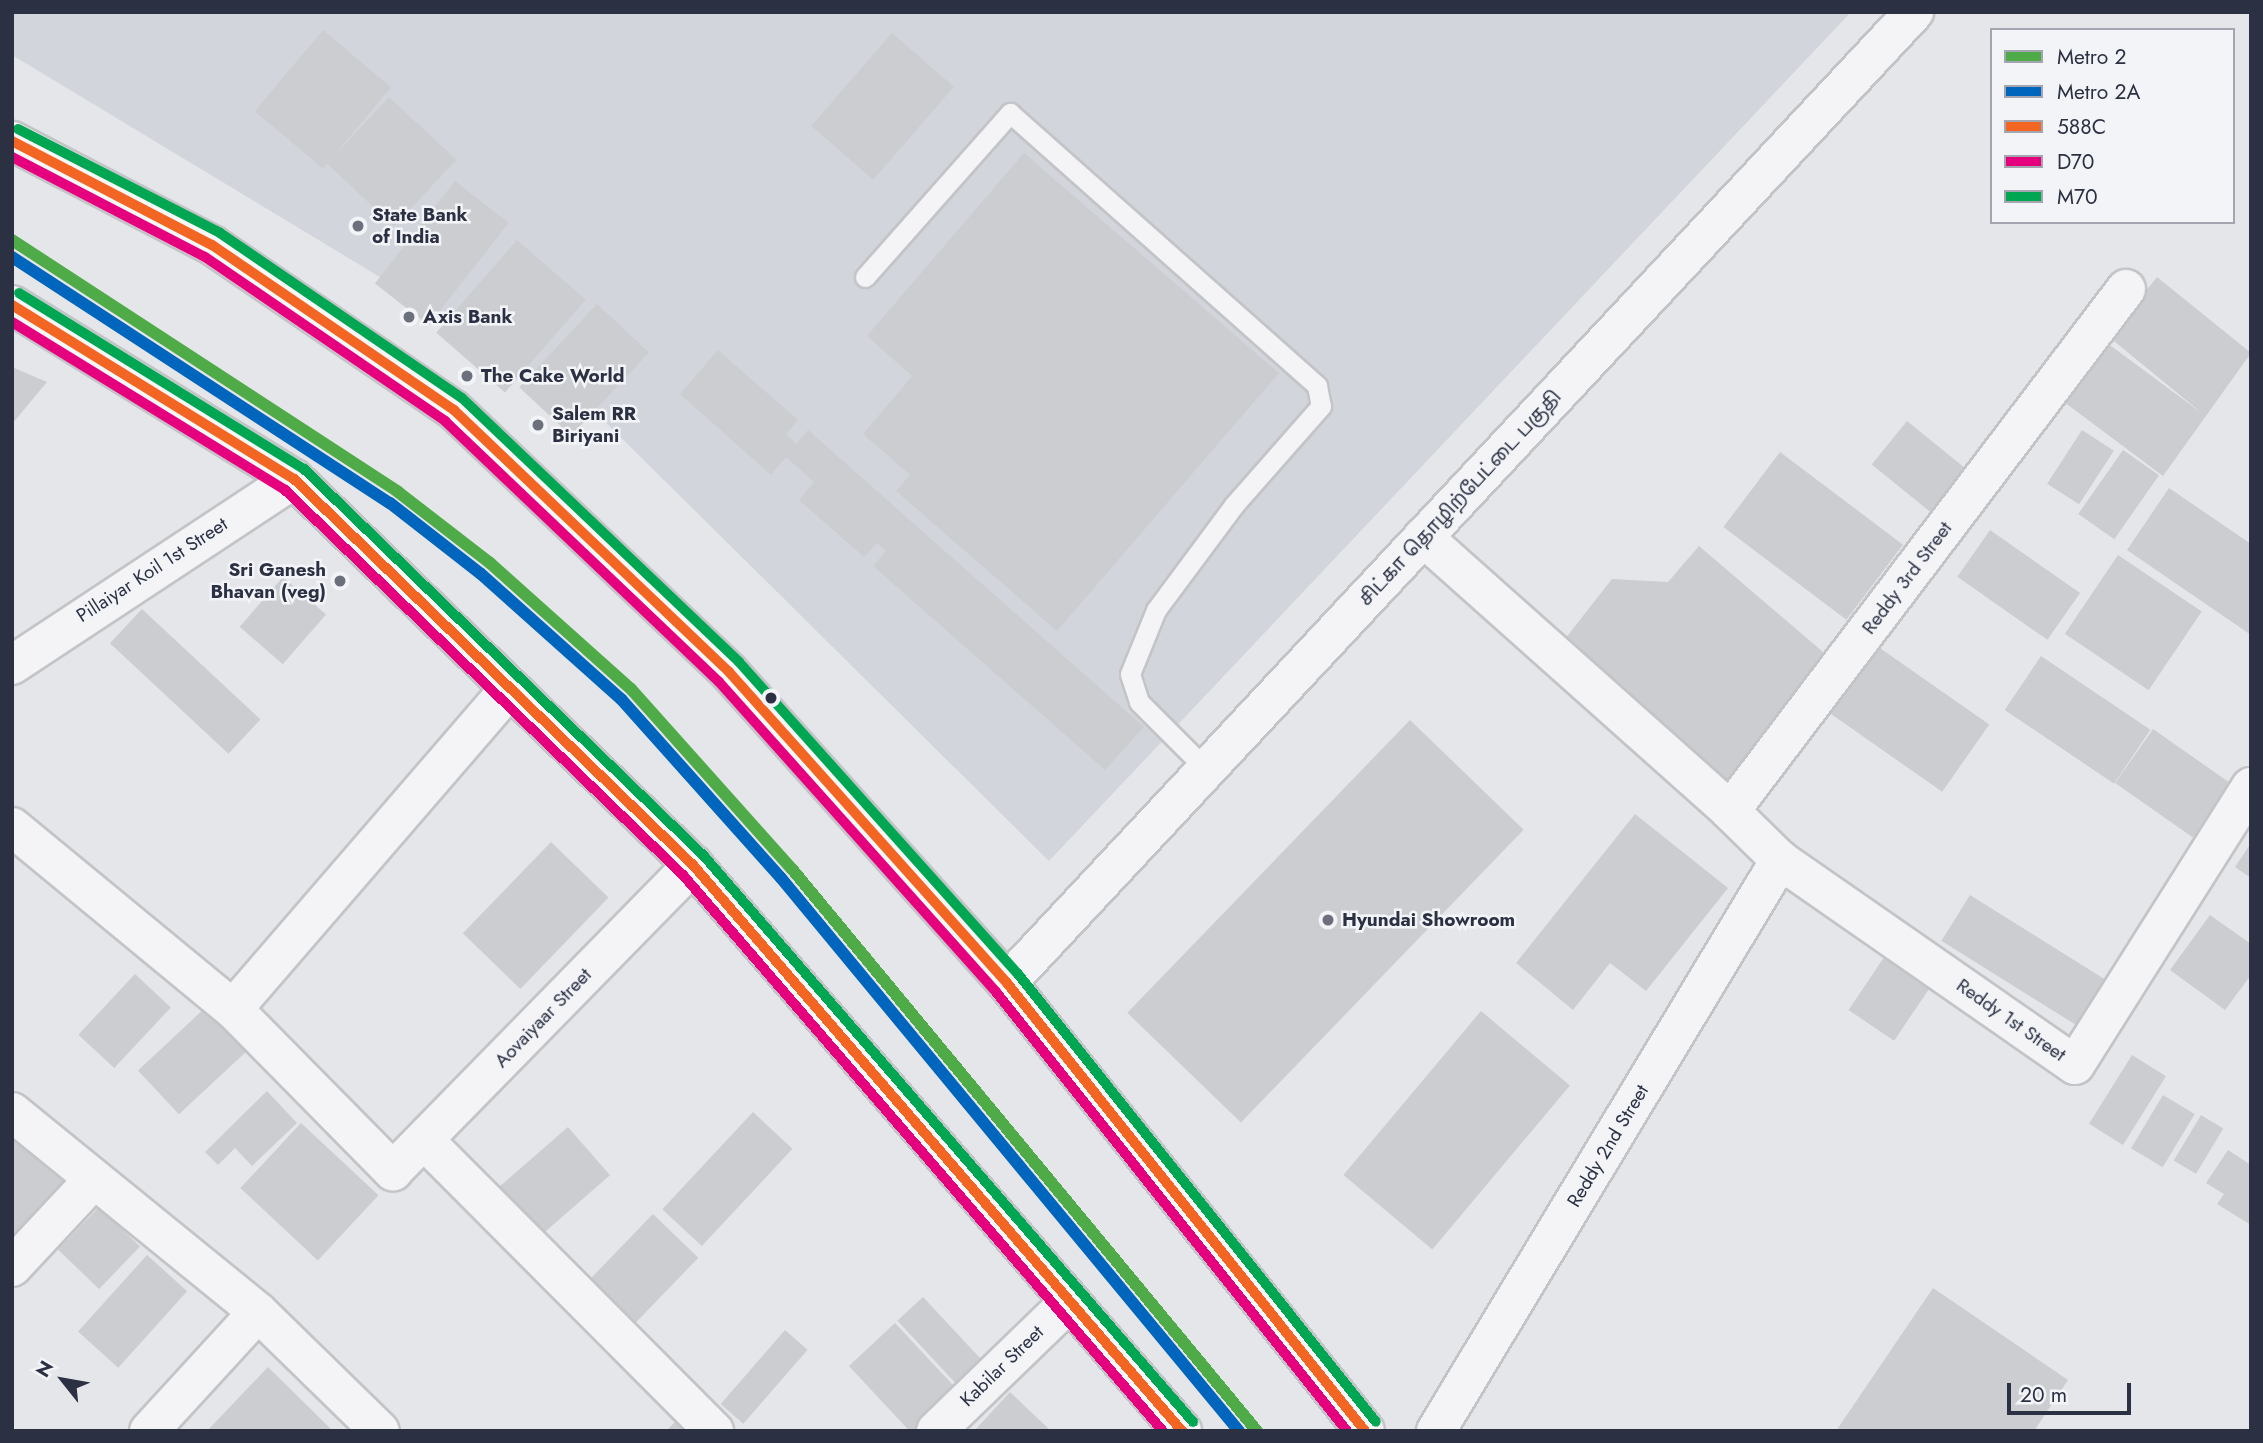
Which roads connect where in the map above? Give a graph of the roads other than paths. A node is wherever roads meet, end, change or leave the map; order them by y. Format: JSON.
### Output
{"nodes":[{"id":1,"x":1914,"y":12,"type":"edge"},
{"id":2,"x":12,"y":141,"type":"edge"},
{"id":3,"x":864,"y":278,"type":"dead end"},
{"id":4,"x":2126,"y":289,"type":"dead end"},
{"id":5,"x":12,"y":305,"type":"edge"},
{"id":6,"x":294,"y":480,"type":"junction"},
{"id":7,"x":1423,"y":537,"type":"junction"},
{"id":8,"x":12,"y":665,"type":"edge"},
{"id":9,"x":510,"y":688,"type":"junction"},
{"id":10,"x":1207,"y":770,"type":"junction"},
{"id":11,"x":2251,"y":787,"type":"edge"},
{"id":12,"x":1730,"y":811,"type":"junction"},
{"id":13,"x":12,"y":827,"type":"edge"},
{"id":14,"x":1780,"y":860,"type":"junction"},
{"id":15,"x":693,"y":865,"type":"junction"},
{"id":16,"x":1007,"y":983,"type":"junction"},
{"id":17,"x":233,"y":1009,"type":"junction"},
{"id":18,"x":12,"y":1112,"type":"edge"},
{"id":19,"x":424,"y":1140,"type":"junction"},
{"id":20,"x":94,"y":1180,"type":"junction"},
{"id":21,"x":12,"y":1267,"type":"edge"},
{"id":22,"x":1069,"y":1302,"type":"junction"},
{"id":23,"x":258,"y":1312,"type":"junction"},
{"id":24,"x":149,"y":1431,"type":"edge"},
{"id":25,"x":380,"y":1431,"type":"edge"},
{"id":26,"x":714,"y":1431,"type":"edge"},
{"id":27,"x":936,"y":1431,"type":"edge"},
{"id":28,"x":1182,"y":1431,"type":"edge"},
{"id":29,"x":1365,"y":1431,"type":"edge"},
{"id":30,"x":1436,"y":1431,"type":"edge"}],
"edges":[{"from":1,"to":7,"type":"street","name":"சிட்கா தொழிற்பேட்டை பகுதி"},
{"from":2,"to":16,"type":"main road"},
{"from":3,"to":10,"type":"lane"},
{"from":4,"to":12,"type":"street","name":"Reddy 3rd Street"},
{"from":5,"to":6,"type":"main road"},
{"from":6,"to":8,"type":"street","name":"Pillaiyar Koil 1st Street"},
{"from":6,"to":9,"type":"main road"},
{"from":7,"to":10,"type":"street","name":"சிட்கா தொழிற்பேட்டை பகுதி"},
{"from":7,"to":12,"type":"street"},
{"from":9,"to":15,"type":"main road"},
{"from":9,"to":17,"type":"street"},
{"from":10,"to":16,"type":"street","name":"சிட்கா தொழிற்பேட்டை பகுதி"},
{"from":11,"to":14,"type":"street","name":"Reddy 1st Street"},
{"from":12,"to":14,"type":"street"},
{"from":13,"to":17,"type":"street"},
{"from":14,"to":30,"type":"street","name":"Reddy 2nd Street"},
{"from":15,"to":19,"type":"street","name":"Aovaiyaar Street"},
{"from":15,"to":22,"type":"main road"},
{"from":16,"to":29,"type":"main road"},
{"from":17,"to":19,"type":"street","name":"Aovaiyaar Street"},
{"from":18,"to":20,"type":"street"},
{"from":19,"to":26,"type":"street"},
{"from":20,"to":21,"type":"street"},
{"from":20,"to":23,"type":"street"},
{"from":22,"to":27,"type":"street","name":"Kabilar Street"},
{"from":22,"to":28,"type":"main road"},
{"from":23,"to":24,"type":"street"},
{"from":23,"to":25,"type":"street"}]}
